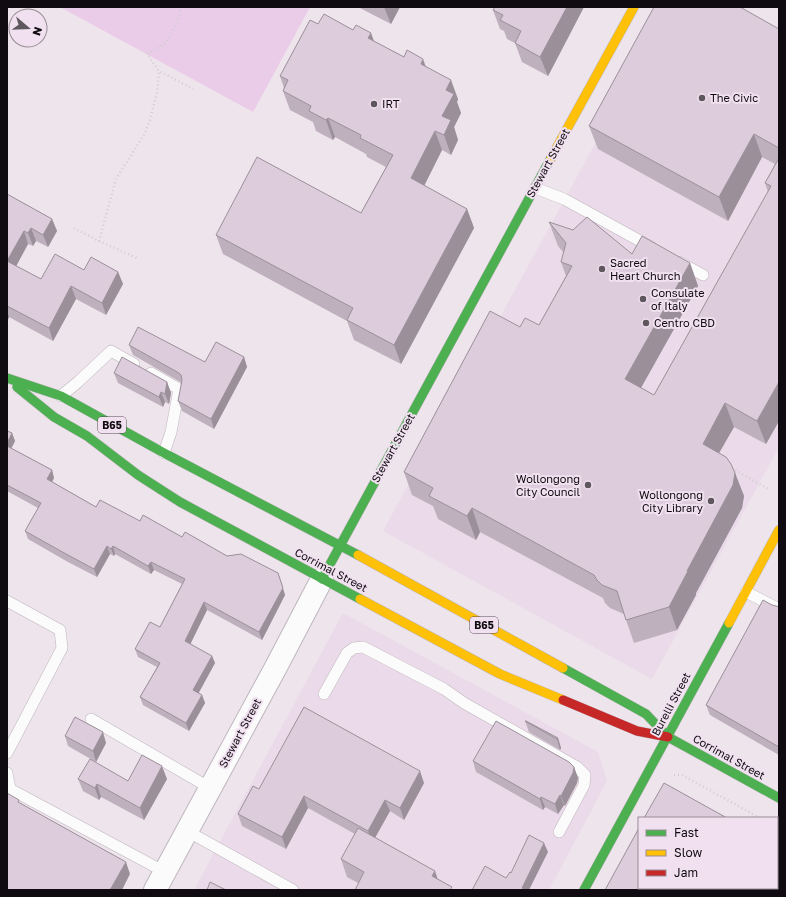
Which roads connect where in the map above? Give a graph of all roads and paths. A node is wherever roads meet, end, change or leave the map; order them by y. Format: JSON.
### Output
{"nodes":[{"id":1,"x":182,"y":7,"type":"edge"},
{"id":2,"x":634,"y":7,"type":"edge"},
{"id":3,"x":159,"y":70,"type":"junction"},
{"id":4,"x":193,"y":89,"type":"dead end"},
{"id":5,"x":534,"y":188,"type":"junction"},
{"id":6,"x":74,"y":228,"type":"dead end"},
{"id":7,"x":99,"y":241,"type":"junction"},
{"id":8,"x":137,"y":258,"type":"dead end"},
{"id":9,"x":703,"y":275,"type":"dead end"},
{"id":10,"x":7,"y":378,"type":"edge"},
{"id":11,"x":61,"y":396,"type":"junction"},
{"id":12,"x":164,"y":453,"type":"junction"},
{"id":13,"x":730,"y":468,"type":"edge"},
{"id":14,"x":768,"y":489,"type":"dead end"},
{"id":15,"x":779,"y":530,"type":"edge"},
{"id":16,"x":340,"y":546,"type":"junction"},
{"id":17,"x":322,"y":579,"type":"junction"},
{"id":18,"x":746,"y":592,"type":"junction"},
{"id":19,"x":7,"y":601,"type":"edge"},
{"id":20,"x":779,"y":609,"type":"edge"},
{"id":21,"x":324,"y":694,"type":"dead end"},
{"id":22,"x":91,"y":719,"type":"dead end"},
{"id":23,"x":668,"y":737,"type":"junction"},
{"id":24,"x":7,"y":752,"type":"edge"},
{"id":25,"x":7,"y":773,"type":"edge"},
{"id":26,"x":674,"y":775,"type":"dead end"},
{"id":27,"x":210,"y":788,"type":"junction"},
{"id":28,"x":779,"y":798,"type":"edge"},
{"id":29,"x":758,"y":817,"type":"edge"},
{"id":30,"x":187,"y":830,"type":"junction"},
{"id":31,"x":559,"y":832,"type":"dead end"},
{"id":32,"x":160,"y":881,"type":"edge"},
{"id":33,"x":293,"y":890,"type":"edge"},
{"id":34,"x":584,"y":890,"type":"edge"}],
"edges":[{"from":1,"to":3,"type":"path"},
{"from":2,"to":5,"type":"main road","name":"Stewart Street"},
{"from":3,"to":4,"type":"path"},
{"from":3,"to":7,"type":"path"},
{"from":5,"to":9,"type":"lane"},
{"from":5,"to":16,"type":"main road","name":"Stewart Street"},
{"from":6,"to":7,"type":"path"},
{"from":7,"to":8,"type":"path"},
{"from":10,"to":11,"type":"main road","name":"Corrimal Street","number":"B65"},
{"from":10,"to":17,"type":"main road","name":"Corrimal Street"},
{"from":11,"to":12,"type":"main road","name":"Corrimal Street","number":"B65"},
{"from":11,"to":12,"type":"lane"},
{"from":12,"to":16,"type":"main road","name":"Corrimal Street","number":"B65"},
{"from":13,"to":14,"type":"path"},
{"from":15,"to":18,"type":"main road","name":"Burelli Street"},
{"from":16,"to":17,"type":"main road","name":"Stewart Street"},
{"from":16,"to":23,"type":"main road","name":"Corrimal Street","number":"B65"},
{"from":17,"to":23,"type":"main road","name":"Corrimal Street"},
{"from":17,"to":27,"type":"street","name":"Stewart Street"},
{"from":18,"to":20,"type":"lane"},
{"from":18,"to":23,"type":"main road","name":"Burelli Street"},
{"from":19,"to":24,"type":"lane"},
{"from":21,"to":31,"type":"lane"},
{"from":22,"to":27,"type":"lane"},
{"from":23,"to":28,"type":"main road","name":"Corrimal Street","number":"B65"},
{"from":23,"to":34,"type":"main road","name":"Burelli Street"},
{"from":25,"to":32,"type":"lane"},
{"from":26,"to":29,"type":"path"},
{"from":27,"to":30,"type":"street","name":"Stewart Street"},
{"from":30,"to":32,"type":"street","name":"Stewart Street"},
{"from":30,"to":33,"type":"lane"}]}
